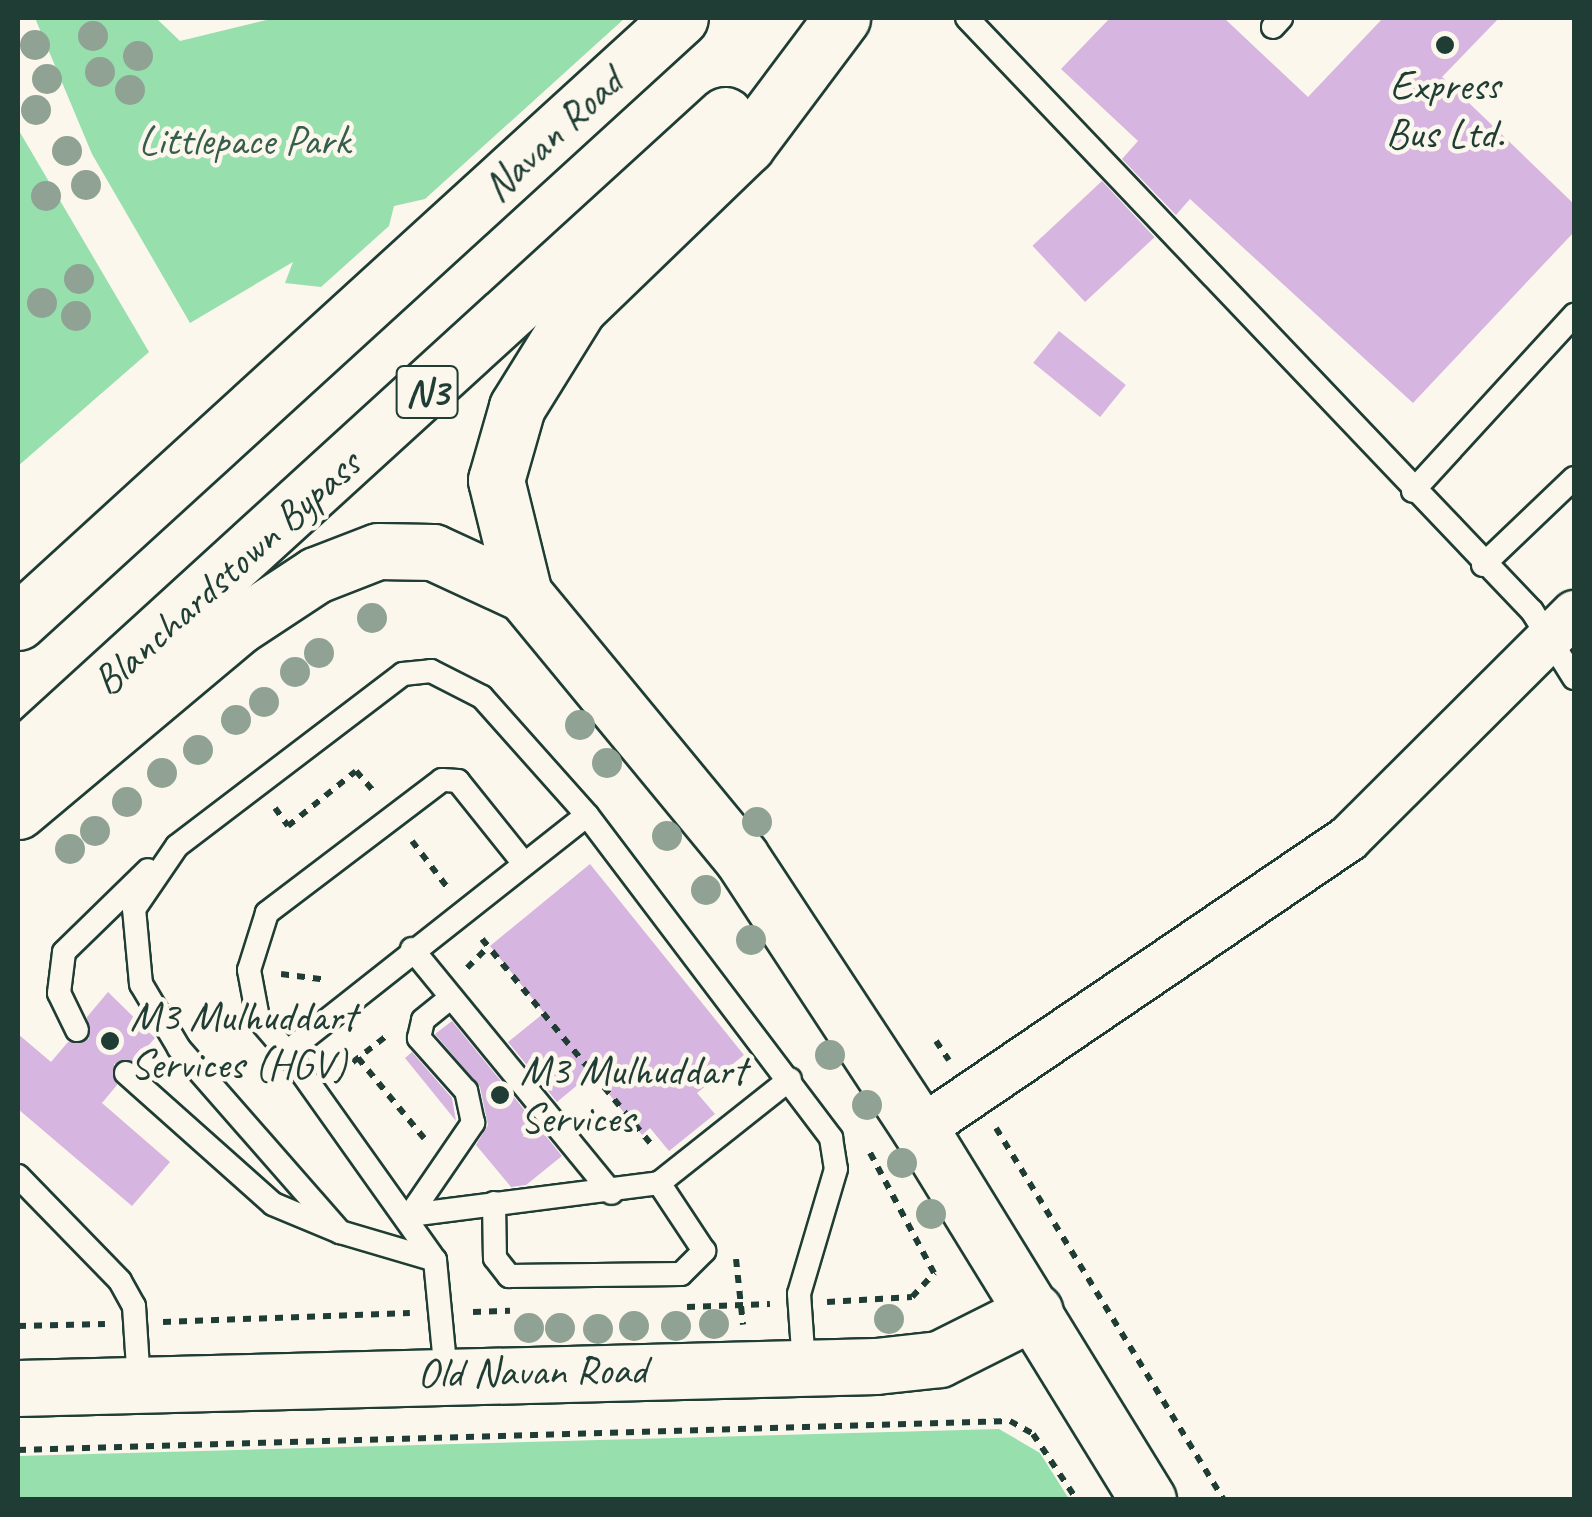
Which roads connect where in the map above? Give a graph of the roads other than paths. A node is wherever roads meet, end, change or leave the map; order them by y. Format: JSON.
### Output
{"nodes":[{"id":1,"x":680,"y":18,"type":"edge"},
{"id":2,"x":830,"y":18,"type":"edge"},
{"id":3,"x":842,"y":18,"type":"edge"},
{"id":4,"x":967,"y":18,"type":"edge"},
{"id":5,"x":1574,"y":315,"type":"edge"},
{"id":6,"x":1574,"y":478,"type":"edge"},
{"id":7,"x":1412,"y":491,"type":"junction"},
{"id":8,"x":1483,"y":565,"type":"junction"},
{"id":9,"x":524,"y":594,"type":"junction"},
{"id":10,"x":18,"y":622,"type":"edge"},
{"id":11,"x":1561,"y":627,"type":"edge"},
{"id":12,"x":1574,"y":678,"type":"edge"},
{"id":13,"x":18,"y":760,"type":"edge"},
{"id":14,"x":18,"y":810,"type":"edge"},
{"id":15,"x":587,"y":814,"type":"junction"},
{"id":16,"x":177,"y":846,"type":"junction"},
{"id":17,"x":522,"y":861,"type":"junction"},
{"id":18,"x":412,"y":949,"type":"junction"},
{"id":19,"x":450,"y":998,"type":"junction"},
{"id":20,"x":77,"y":1030,"type":"dead end"},
{"id":21,"x":287,"y":1052,"type":"junction"},
{"id":22,"x":126,"y":1072,"type":"dead end"},
{"id":23,"x":790,"y":1079,"type":"junction"},
{"id":24,"x":920,"y":1128,"type":"junction"},
{"id":25,"x":659,"y":1182,"type":"junction"},
{"id":26,"x":20,"y":1184,"type":"edge"},
{"id":27,"x":612,"y":1193,"type":"junction"},
{"id":28,"x":494,"y":1204,"type":"junction"},
{"id":29,"x":410,"y":1215,"type":"junction"},
{"id":30,"x":340,"y":1232,"type":"junction"},
{"id":31,"x":436,"y":1260,"type":"junction"},
{"id":32,"x":1035,"y":1311,"type":"junction"},
{"id":33,"x":804,"y":1366,"type":"junction"},
{"id":34,"x":446,"y":1374,"type":"junction"},
{"id":35,"x":139,"y":1383,"type":"junction"},
{"id":36,"x":18,"y":1388,"type":"edge"},
{"id":37,"x":1148,"y":1500,"type":"edge"}],
"edges":[{"from":1,"to":10,"type":"main road","name":"Navan Road","number":"N3"},
{"from":2,"to":13,"type":"main road","name":"Blanchardstown Bypass","number":"N3"},
{"from":3,"to":9,"type":"main road"},
{"from":4,"to":7,"type":"lane"},
{"from":5,"to":7,"type":"lane"},
{"from":6,"to":8,"type":"lane"},
{"from":7,"to":8,"type":"lane"},
{"from":8,"to":11,"type":"lane"},
{"from":9,"to":14,"type":"main road"},
{"from":9,"to":24,"type":"main road"},
{"from":11,"to":12,"type":"lane"},
{"from":11,"to":24,"type":"street"},
{"from":15,"to":16,"type":"lane"},
{"from":15,"to":17,"type":"lane"},
{"from":15,"to":23,"type":"lane"},
{"from":16,"to":20,"type":"lane"},
{"from":16,"to":30,"type":"lane"},
{"from":17,"to":18,"type":"lane"},
{"from":17,"to":21,"type":"lane"},
{"from":18,"to":19,"type":"lane"},
{"from":18,"to":21,"type":"lane"},
{"from":19,"to":27,"type":"lane"},
{"from":19,"to":29,"type":"lane"},
{"from":21,"to":29,"type":"lane"},
{"from":22,"to":30,"type":"lane"},
{"from":23,"to":25,"type":"lane"},
{"from":23,"to":33,"type":"lane"},
{"from":24,"to":32,"type":"main road"},
{"from":25,"to":27,"type":"lane"},
{"from":25,"to":28,"type":"lane"},
{"from":26,"to":35,"type":"lane"},
{"from":27,"to":28,"type":"lane"},
{"from":28,"to":29,"type":"lane"},
{"from":29,"to":31,"type":"lane"},
{"from":30,"to":31,"type":"lane"},
{"from":31,"to":34,"type":"lane"},
{"from":32,"to":33,"type":"main road","name":"Old Navan Road"},
{"from":32,"to":37,"type":"main road"},
{"from":33,"to":34,"type":"main road","name":"Old Navan Road"},
{"from":34,"to":35,"type":"main road","name":"Old Navan Road"},
{"from":35,"to":36,"type":"main road","name":"Old Navan Road"}]}
